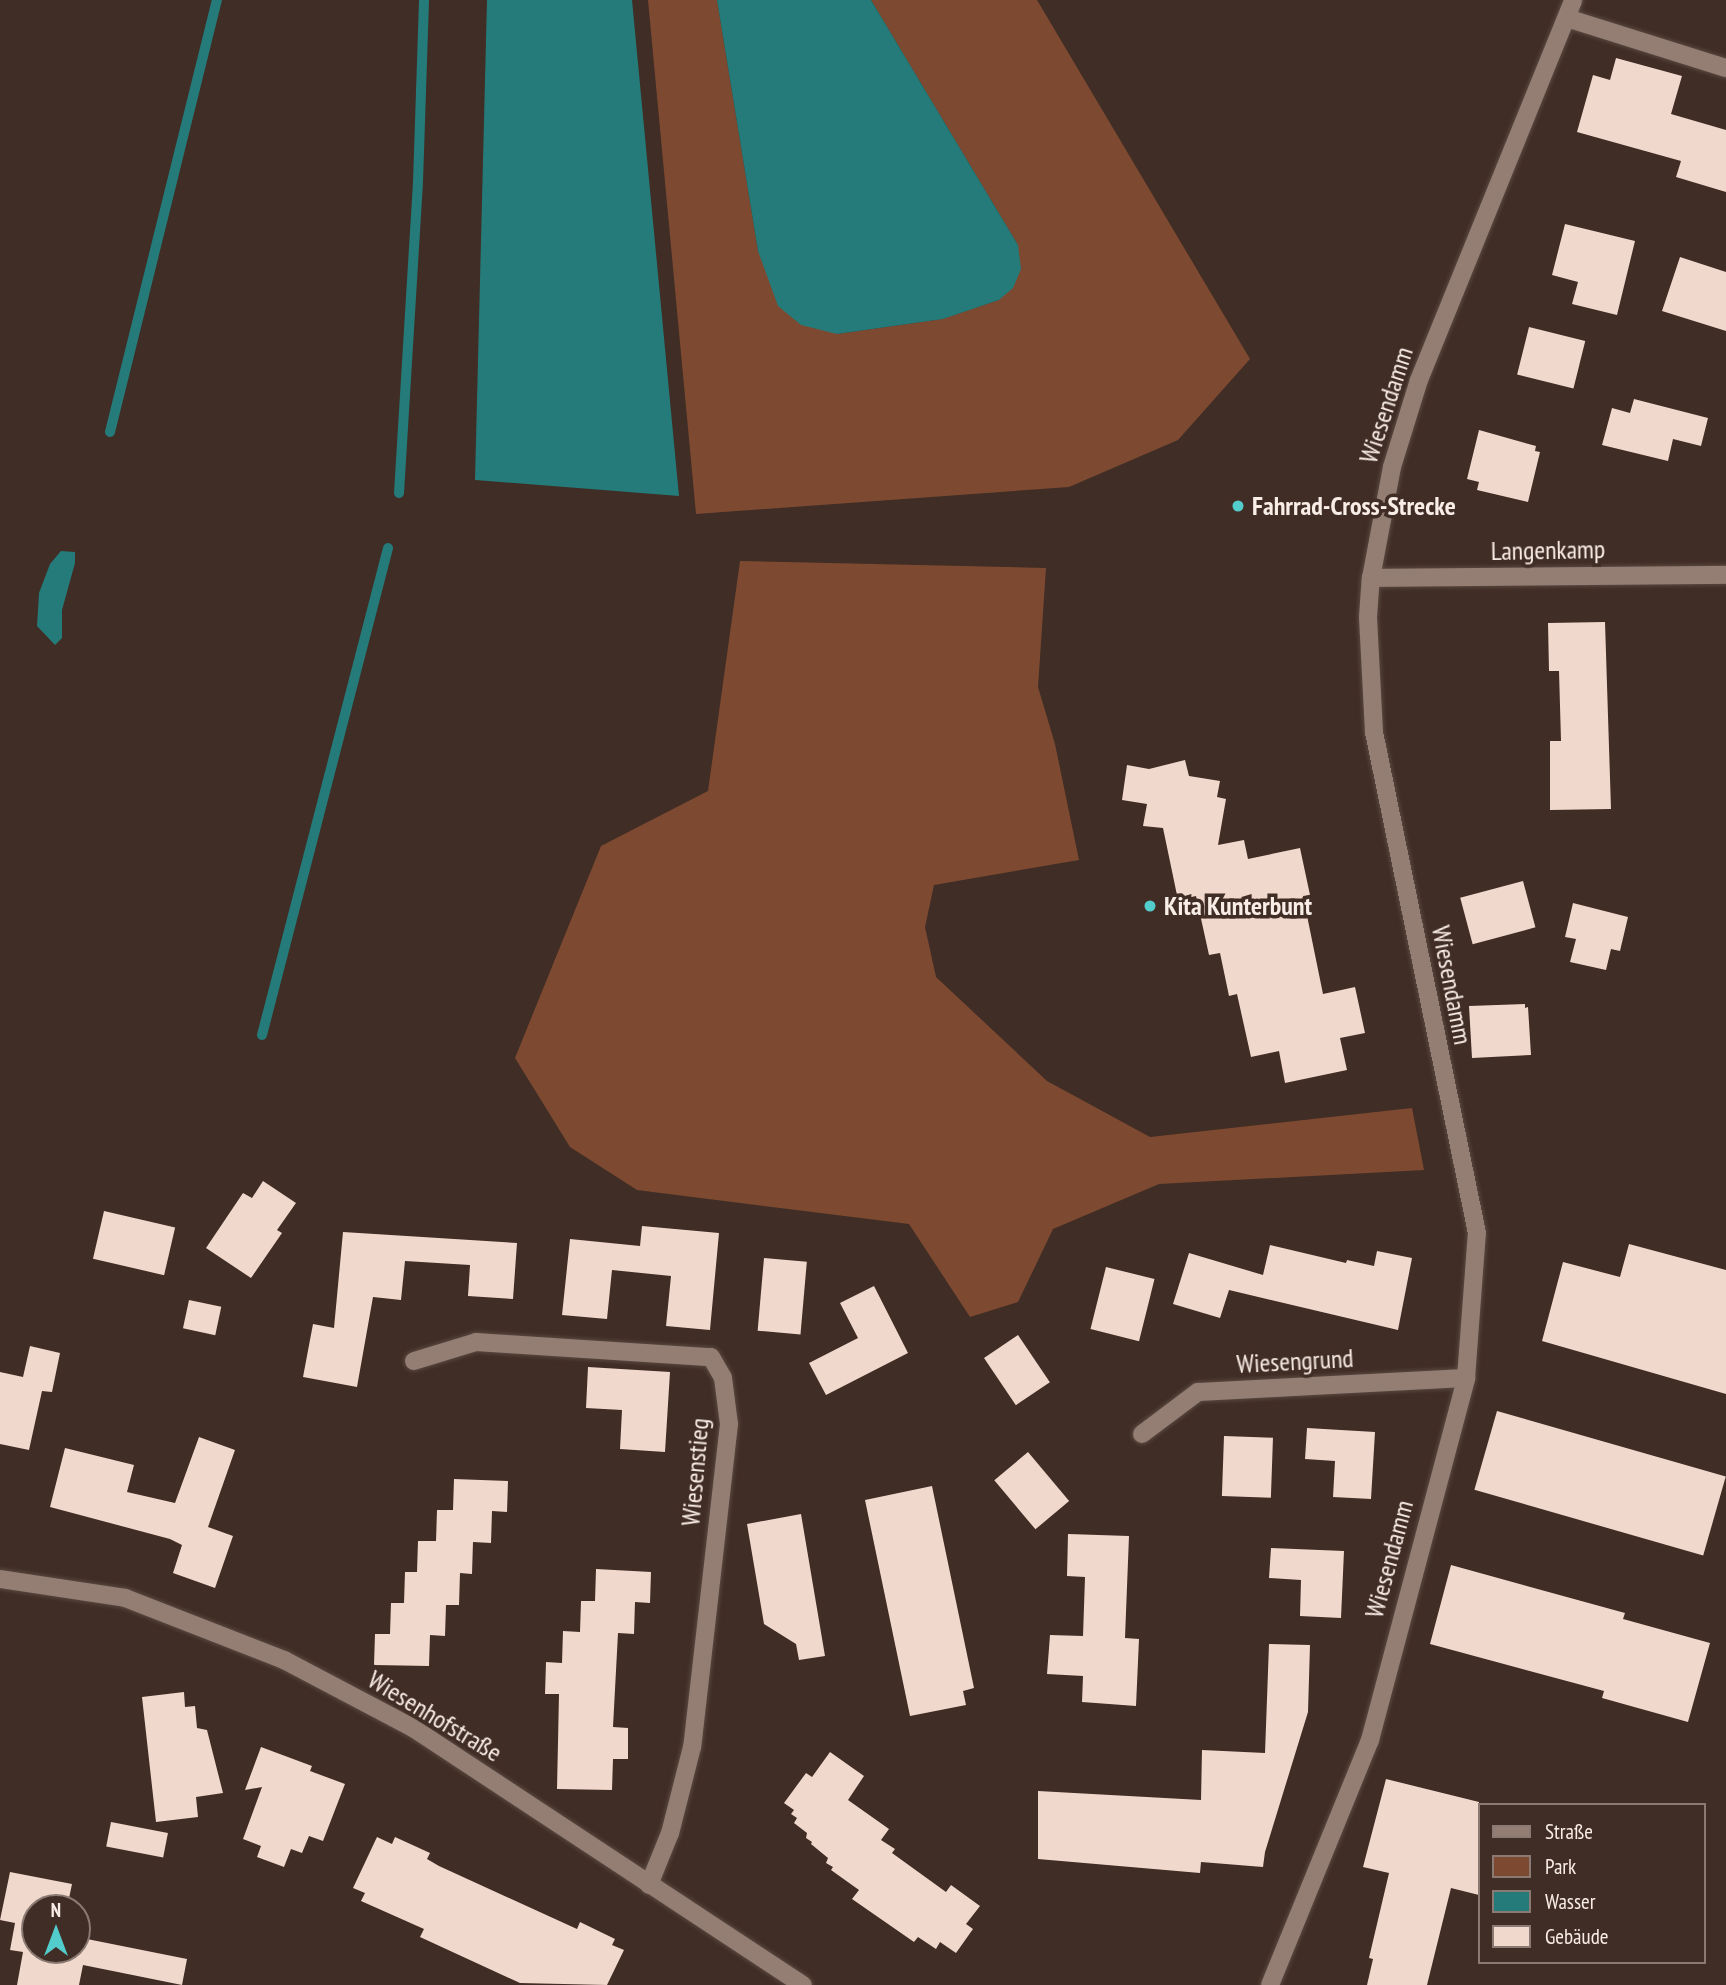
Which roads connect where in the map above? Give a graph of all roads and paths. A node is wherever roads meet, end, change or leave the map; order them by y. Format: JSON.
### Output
{"nodes":[{"id":1,"x":1573,"y":0,"type":"edge"},
{"id":2,"x":1567,"y":18,"type":"junction"},
{"id":3,"x":1726,"y":68,"type":"edge"},
{"id":4,"x":1726,"y":575,"type":"edge"},
{"id":5,"x":1371,"y":578,"type":"junction"},
{"id":6,"x":415,"y":1361,"type":"dead end"},
{"id":7,"x":1465,"y":1378,"type":"junction"},
{"id":8,"x":1142,"y":1434,"type":"dead end"},
{"id":9,"x":0,"y":1579,"type":"edge"},
{"id":10,"x":649,"y":1885,"type":"junction"},
{"id":11,"x":803,"y":1985,"type":"edge"},
{"id":12,"x":1270,"y":1985,"type":"edge"}],
"edges":[{"from":1,"to":2,"type":"street","name":"Wiesendamm"},
{"from":2,"to":3,"type":"street"},
{"from":2,"to":5,"type":"street","name":"Wiesendamm"},
{"from":4,"to":5,"type":"street","name":"Langenkamp"},
{"from":5,"to":7,"type":"street","name":"Wiesendamm"},
{"from":6,"to":10,"type":"street","name":"Wiesenstieg"},
{"from":7,"to":8,"type":"street","name":"Wiesengrund"},
{"from":7,"to":12,"type":"street","name":"Wiesendamm"},
{"from":9,"to":10,"type":"street","name":"Wiesenhofstraße"},
{"from":10,"to":11,"type":"street","name":"Wiesenhofstraße"}]}
